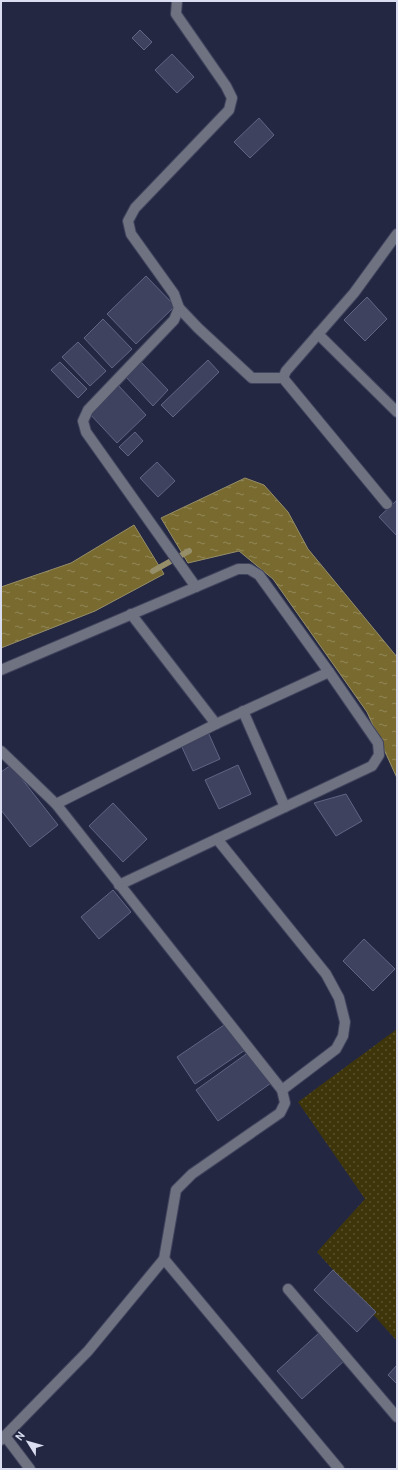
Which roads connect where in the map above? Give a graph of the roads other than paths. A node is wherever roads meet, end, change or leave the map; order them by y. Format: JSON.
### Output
{"nodes":[{"id":1,"x":177,"y":1,"type":"edge"},
{"id":2,"x":397,"y":234,"type":"edge"},
{"id":3,"x":179,"y":308,"type":"junction"},
{"id":4,"x":318,"y":334,"type":"junction"},
{"id":5,"x":283,"y":378,"type":"junction"},
{"id":6,"x":397,"y":412,"type":"edge"},
{"id":7,"x":387,"y":504,"type":"dead end"},
{"id":8,"x":196,"y":587,"type":"junction"},
{"id":9,"x":131,"y":614,"type":"junction"},
{"id":10,"x":1,"y":670,"type":"edge"},
{"id":11,"x":329,"y":672,"type":"junction"},
{"id":12,"x":243,"y":711,"type":"junction"},
{"id":13,"x":216,"y":724,"type":"junction"},
{"id":14,"x":1,"y":751,"type":"edge"},
{"id":15,"x":56,"y":804,"type":"junction"},
{"id":16,"x":285,"y":807,"type":"junction"},
{"id":17,"x":217,"y":839,"type":"junction"},
{"id":18,"x":120,"y":885,"type":"junction"},
{"id":19,"x":282,"y":1090,"type":"junction"},
{"id":20,"x":164,"y":1259,"type":"junction"},
{"id":21,"x":288,"y":1289,"type":"dead end"},
{"id":22,"x":397,"y":1417,"type":"edge"},
{"id":23,"x":3,"y":1438,"type":"edge"},
{"id":24,"x":30,"y":1469,"type":"edge"},
{"id":25,"x":339,"y":1469,"type":"edge"}],
"edges":[{"from":1,"to":3,"type":"street"},
{"from":2,"to":4,"type":"street"},
{"from":3,"to":5,"type":"street"},
{"from":3,"to":8,"type":"street"},
{"from":4,"to":5,"type":"street"},
{"from":4,"to":6,"type":"street"},
{"from":5,"to":7,"type":"street"},
{"from":8,"to":9,"type":"street"},
{"from":8,"to":11,"type":"street"},
{"from":9,"to":10,"type":"street"},
{"from":9,"to":13,"type":"street"},
{"from":11,"to":12,"type":"street"},
{"from":11,"to":16,"type":"street"},
{"from":12,"to":13,"type":"street"},
{"from":12,"to":16,"type":"street"},
{"from":13,"to":15,"type":"street"},
{"from":14,"to":15,"type":"street"},
{"from":15,"to":18,"type":"street"},
{"from":16,"to":17,"type":"street"},
{"from":17,"to":18,"type":"street"},
{"from":17,"to":19,"type":"street"},
{"from":18,"to":19,"type":"street"},
{"from":19,"to":20,"type":"street"},
{"from":20,"to":23,"type":"street"},
{"from":20,"to":25,"type":"street"},
{"from":21,"to":22,"type":"street"},
{"from":23,"to":24,"type":"street"}]}
